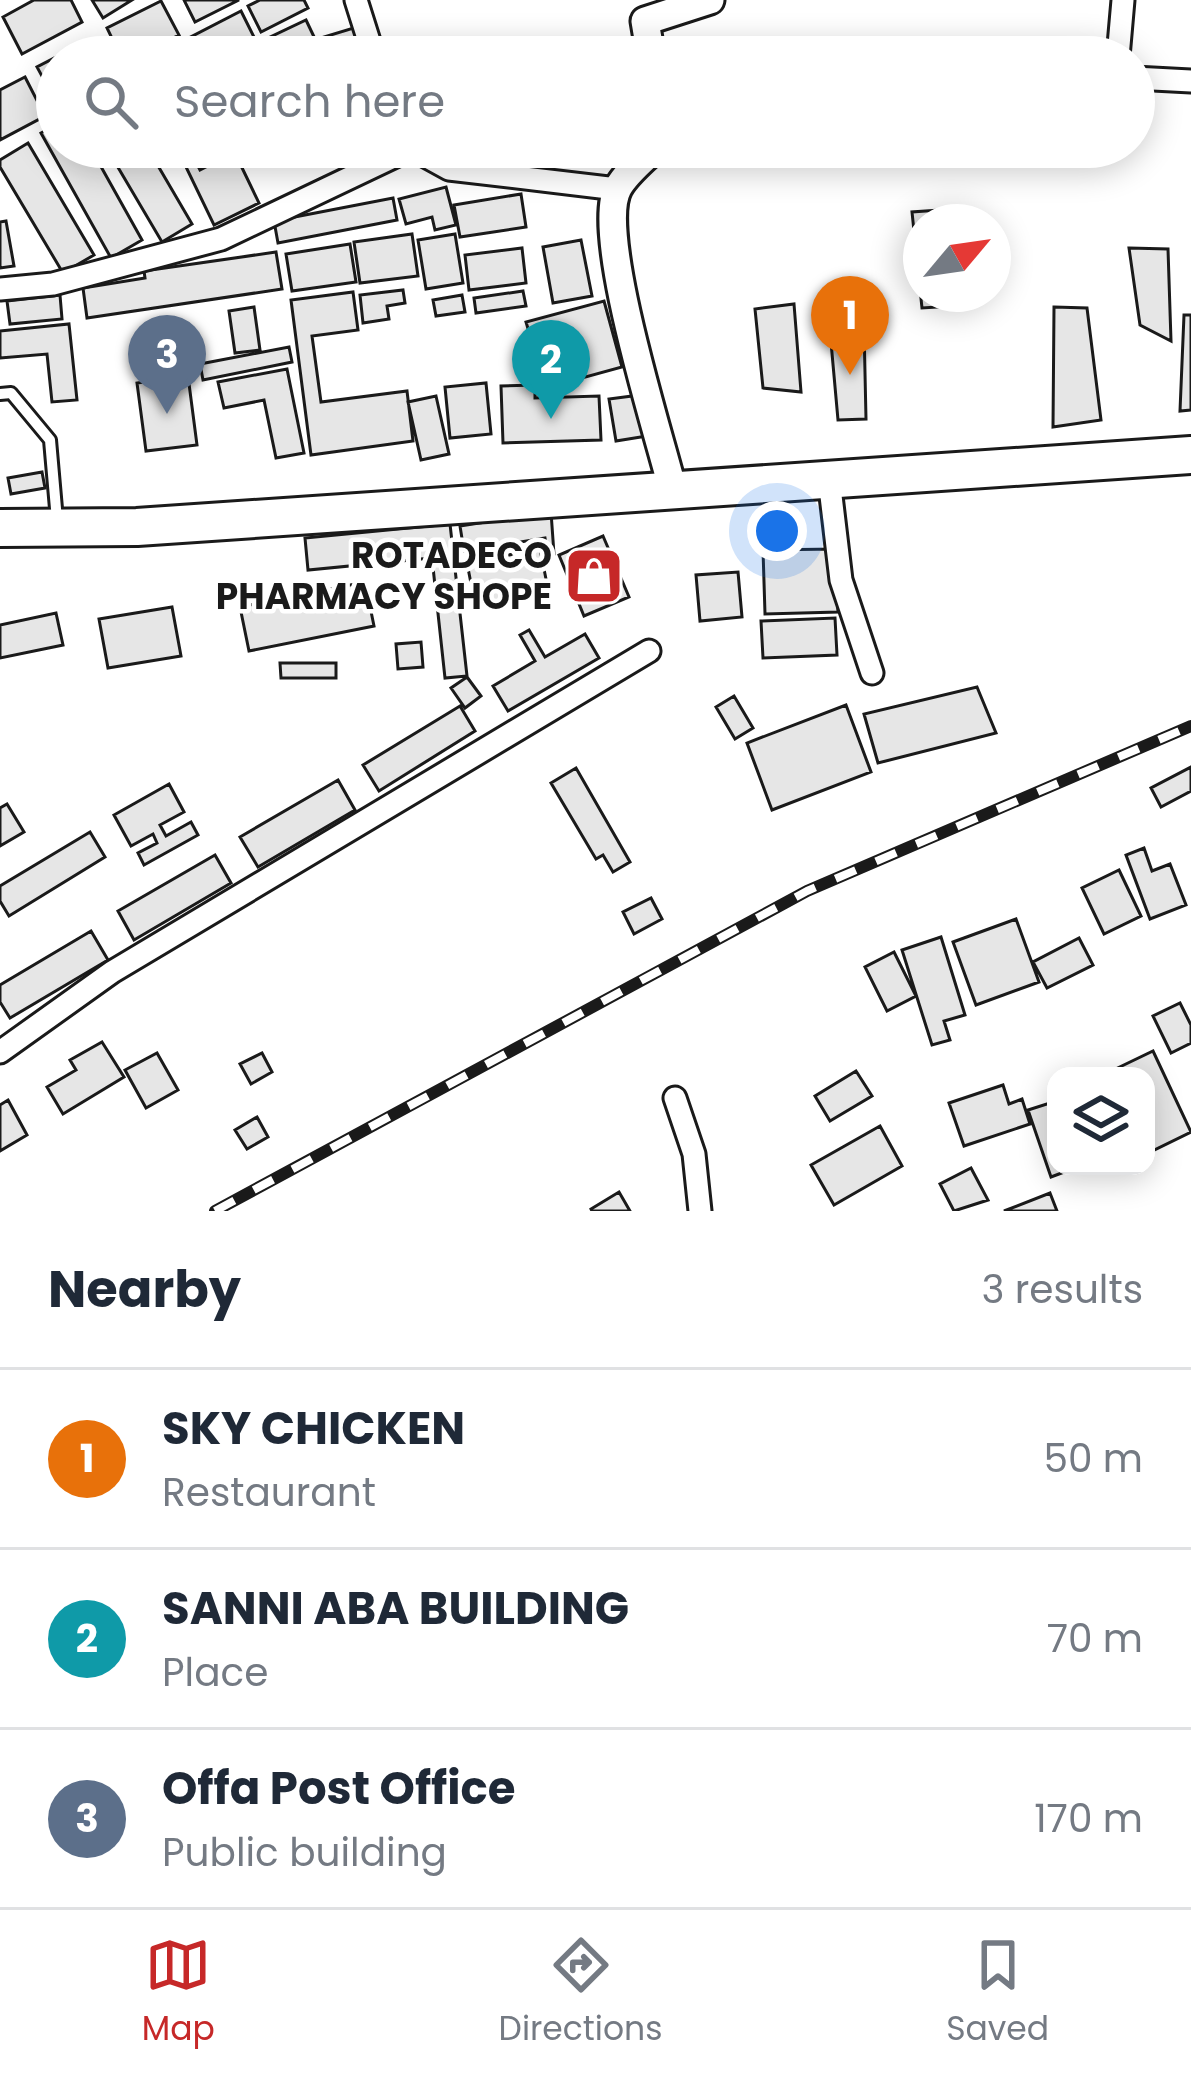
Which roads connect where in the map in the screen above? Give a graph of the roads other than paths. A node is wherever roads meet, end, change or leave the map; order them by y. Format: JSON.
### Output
{"nodes":[{"id":1,"x":356,"y":0,"type":"edge"},
{"id":2,"x":710,"y":0,"type":"edge"},
{"id":3,"x":1123,"y":0,"type":"edge"},
{"id":4,"x":642,"y":11,"type":"edge"},
{"id":5,"x":367,"y":36,"type":"edge"},
{"id":6,"x":1120,"y":36,"type":"edge"},
{"id":7,"x":1155,"y":79,"type":"edge"},
{"id":8,"x":1191,"y":81,"type":"edge"},
{"id":9,"x":368,"y":168,"type":"edge"},
{"id":10,"x":447,"y":168,"type":"edge"},
{"id":11,"x":636,"y":168,"type":"edge"},
{"id":12,"x":616,"y":189,"type":"junction"},
{"id":13,"x":0,"y":290,"type":"edge"},
{"id":14,"x":0,"y":394,"type":"edge"},
{"id":15,"x":1191,"y":455,"type":"edge"},
{"id":16,"x":829,"y":479,"type":"junction"},
{"id":17,"x":672,"y":487,"type":"junction"},
{"id":18,"x":57,"y":527,"type":"junction"},
{"id":19,"x":0,"y":528,"type":"edge"},
{"id":20,"x":649,"y":651,"type":"dead end"},
{"id":21,"x":872,"y":673,"type":"dead end"},
{"id":22,"x":0,"y":1052,"type":"edge"},
{"id":23,"x":675,"y":1098,"type":"dead end"},
{"id":24,"x":700,"y":1211,"type":"edge"}],
"edges":[{"from":1,"to":5,"type":"street"},
{"from":2,"to":4,"type":"street"},
{"from":3,"to":6,"type":"street"},
{"from":7,"to":8,"type":"street"},
{"from":9,"to":13,"type":"street"},
{"from":10,"to":12,"type":"street"},
{"from":11,"to":12,"type":"street"},
{"from":12,"to":17,"type":"street"},
{"from":14,"to":18,"type":"lane"},
{"from":15,"to":16,"type":"main road"},
{"from":16,"to":17,"type":"main road"},
{"from":16,"to":21,"type":"street"},
{"from":17,"to":18,"type":"main road"},
{"from":18,"to":19,"type":"main road"},
{"from":20,"to":22,"type":"street"},
{"from":23,"to":24,"type":"street"}]}
